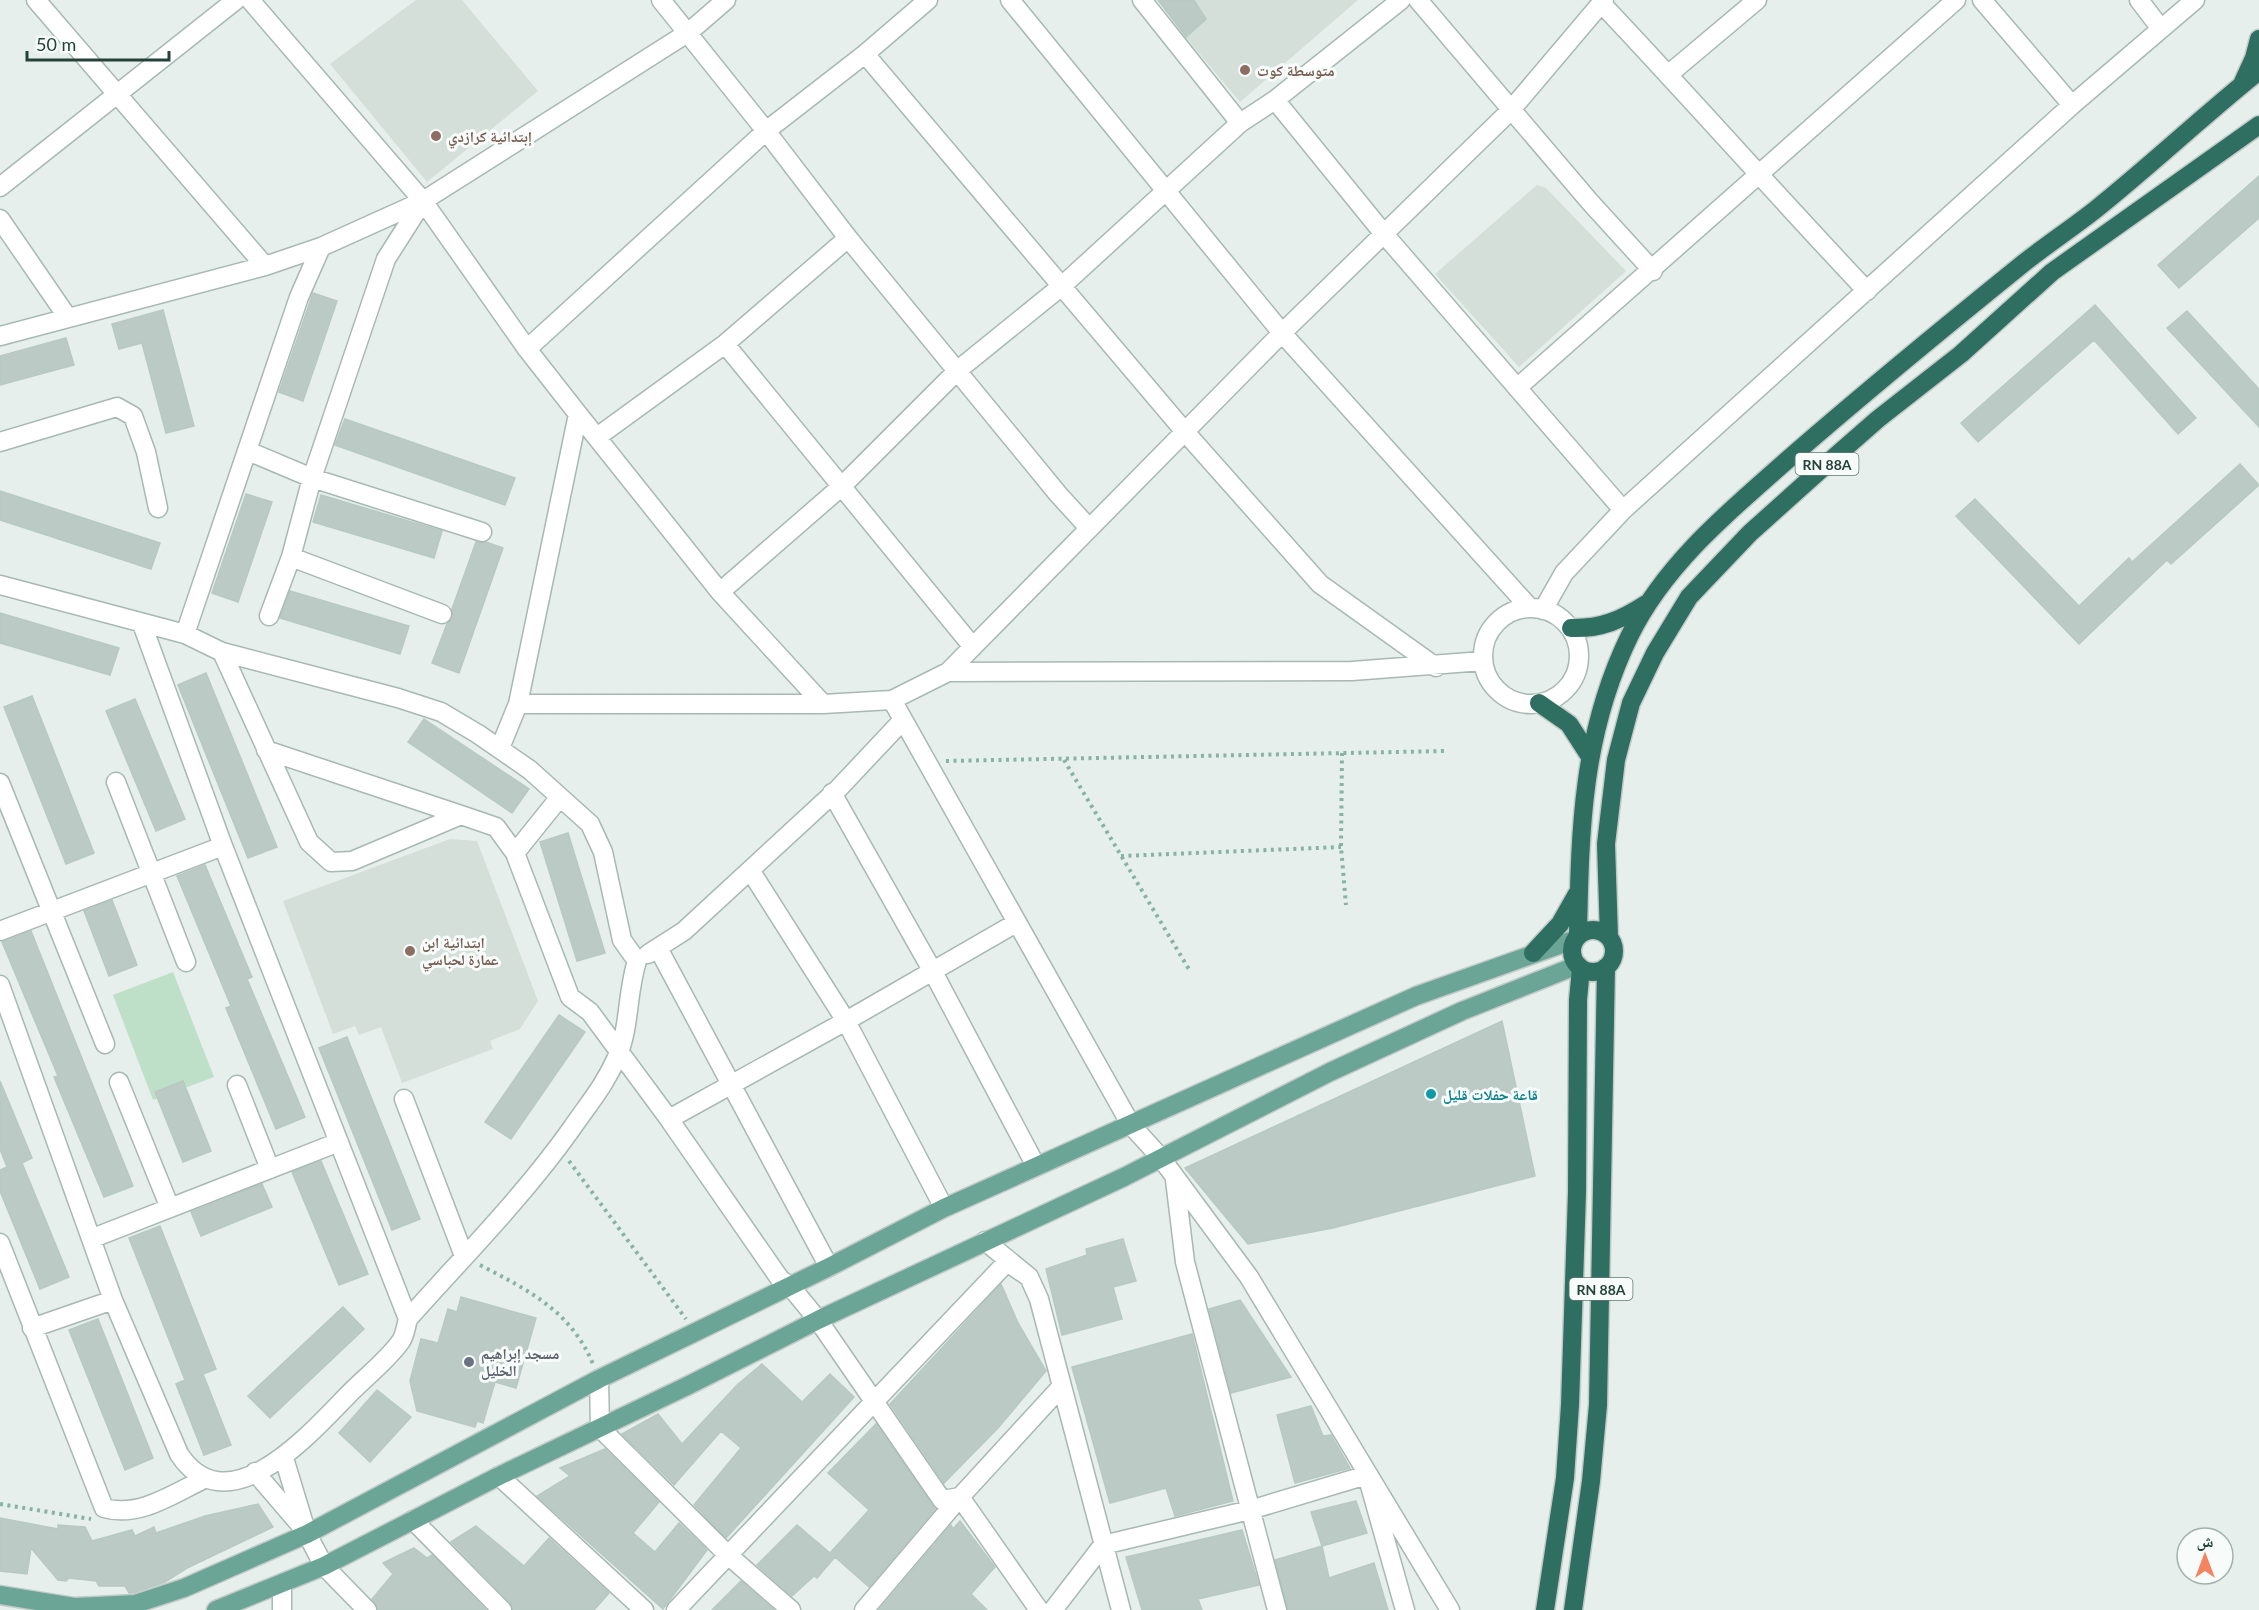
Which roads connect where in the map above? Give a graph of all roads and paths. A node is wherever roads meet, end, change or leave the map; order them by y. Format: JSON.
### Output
{"nodes":[{"id":1,"x":36,"y":0,"type":"edge"},
{"id":2,"x":236,"y":0,"type":"edge"},
{"id":3,"x":250,"y":0,"type":"edge"},
{"id":4,"x":661,"y":0,"type":"edge"},
{"id":5,"x":726,"y":0,"type":"edge"},
{"id":6,"x":928,"y":0,"type":"edge"},
{"id":7,"x":1010,"y":0,"type":"edge"},
{"id":8,"x":1142,"y":0,"type":"edge"},
{"id":9,"x":1401,"y":0,"type":"edge"},
{"id":10,"x":1418,"y":0,"type":"edge"},
{"id":11,"x":1757,"y":0,"type":"edge"},
{"id":12,"x":1956,"y":0,"type":"edge"},
{"id":13,"x":1982,"y":0,"type":"edge"},
{"id":14,"x":2139,"y":0,"type":"edge"},
{"id":15,"x":2195,"y":0,"type":"edge"},
{"id":16,"x":1602,"y":2,"type":"edge"},
{"id":17,"x":2161,"y":29,"type":"junction"},
{"id":18,"x":689,"y":32,"type":"junction"},
{"id":19,"x":2259,"y":39,"type":"edge"},
{"id":20,"x":865,"y":54,"type":"junction"},
{"id":21,"x":2259,"y":71,"type":"edge"},
{"id":22,"x":1669,"y":74,"type":"junction"},
{"id":23,"x":2242,"y":85,"type":"junction"},
{"id":24,"x":118,"y":95,"type":"junction"},
{"id":25,"x":1275,"y":100,"type":"junction"},
{"id":26,"x":2072,"y":105,"type":"junction"},
{"id":27,"x":1510,"y":111,"type":"junction"},
{"id":28,"x":1240,"y":123,"type":"junction"},
{"id":29,"x":2259,"y":125,"type":"edge"},
{"id":30,"x":766,"y":131,"type":"junction"},
{"id":31,"x":2250,"y":135,"type":"edge"},
{"id":32,"x":1758,"y":176,"type":"junction"},
{"id":33,"x":0,"y":187,"type":"edge"},
{"id":34,"x":1165,"y":192,"type":"junction"},
{"id":35,"x":423,"y":201,"type":"junction"},
{"id":36,"x":0,"y":219,"type":"edge"},
{"id":37,"x":1384,"y":234,"type":"junction"},
{"id":38,"x":848,"y":238,"type":"junction"},
{"id":39,"x":321,"y":247,"type":"junction"},
{"id":40,"x":265,"y":266,"type":"junction"},
{"id":41,"x":1653,"y":271,"type":"junction"},
{"id":42,"x":1063,"y":285,"type":"junction"},
{"id":43,"x":1866,"y":291,"type":"junction"},
{"id":44,"x":68,"y":318,"type":"junction"},
{"id":45,"x":1282,"y":333,"type":"junction"},
{"id":46,"x":0,"y":336,"type":"edge"},
{"id":47,"x":725,"y":344,"type":"junction"},
{"id":48,"x":527,"y":349,"type":"junction"},
{"id":49,"x":958,"y":370,"type":"junction"},
{"id":50,"x":1517,"y":388,"type":"junction"},
{"id":51,"x":578,"y":414,"type":"junction"},
{"id":52,"x":1186,"y":433,"type":"junction"},
{"id":53,"x":597,"y":437,"type":"junction"},
{"id":54,"x":0,"y":442,"type":"edge"},
{"id":55,"x":248,"y":451,"type":"junction"},
{"id":56,"x":312,"y":478,"type":"junction"},
{"id":57,"x":842,"y":486,"type":"junction"},
{"id":58,"x":158,"y":508,"type":"dead end"},
{"id":59,"x":1623,"y":510,"type":"junction"},
{"id":60,"x":1089,"y":528,"type":"junction"},
{"id":61,"x":482,"y":532,"type":"dead end"},
{"id":62,"x":291,"y":557,"type":"junction"},
{"id":63,"x":0,"y":585,"type":"edge"},
{"id":64,"x":720,"y":592,"type":"junction"},
{"id":65,"x":1648,"y":603,"type":"junction"},
{"id":66,"x":1537,"y":609,"type":"junction"},
{"id":67,"x":442,"y":614,"type":"dead end"},
{"id":68,"x":269,"y":616,"type":"dead end"},
{"id":69,"x":142,"y":624,"type":"junction"},
{"id":70,"x":1570,"y":628,"type":"junction"},
{"id":71,"x":185,"y":633,"type":"junction"},
{"id":72,"x":973,"y":647,"type":"junction"},
{"id":73,"x":222,"y":652,"type":"junction"},
{"id":74,"x":1484,"y":661,"type":"junction"},
{"id":75,"x":1436,"y":667,"type":"junction"},
{"id":76,"x":948,"y":672,"type":"junction"},
{"id":77,"x":892,"y":700,"type":"junction"},
{"id":78,"x":518,"y":704,"type":"junction"},
{"id":79,"x":823,"y":704,"type":"junction"},
{"id":80,"x":1539,"y":704,"type":"junction"},
{"id":81,"x":903,"y":720,"type":"junction"},
{"id":82,"x":500,"y":748,"type":"junction"},
{"id":83,"x":266,"y":750,"type":"junction"},
{"id":84,"x":1447,"y":751,"type":"dead end"},
{"id":85,"x":1342,"y":753,"type":"junction"},
{"id":86,"x":1589,"y":755,"type":"junction"},
{"id":87,"x":1064,"y":759,"type":"junction"},
{"id":88,"x":927,"y":762,"type":"junction"},
{"id":89,"x":116,"y":782,"type":"dead end"},
{"id":90,"x":0,"y":783,"type":"edge"},
{"id":91,"x":832,"y":793,"type":"junction"},
{"id":92,"x":560,"y":797,"type":"junction"},
{"id":93,"x":461,"y":815,"type":"junction"},
{"id":94,"x":223,"y":846,"type":"junction"},
{"id":95,"x":1341,"y":847,"type":"junction"},
{"id":96,"x":515,"y":853,"type":"junction"},
{"id":97,"x":1121,"y":856,"type":"junction"},
{"id":98,"x":750,"y":870,"type":"junction"},
{"id":99,"x":152,"y":873,"type":"junction"},
{"id":100,"x":1579,"y":890,"type":"junction"},
{"id":101,"x":1346,"y":905,"type":"dead end"},
{"id":102,"x":51,"y":911,"type":"junction"},
{"id":103,"x":1016,"y":922,"type":"junction"},
{"id":104,"x":0,"y":931,"type":"edge"},
{"id":105,"x":1577,"y":937,"type":"junction"},
{"id":106,"x":1609,"y":937,"type":"junction"},
{"id":107,"x":658,"y":948,"type":"junction"},
{"id":108,"x":1533,"y":953,"type":"junction"},
{"id":109,"x":637,"y":961,"type":"junction"},
{"id":110,"x":186,"y":962,"type":"dead end"},
{"id":111,"x":1580,"y":967,"type":"junction"},
{"id":112,"x":1606,"y":967,"type":"junction"},
{"id":113,"x":932,"y":970,"type":"junction"},
{"id":114,"x":1190,"y":971,"type":"dead end"},
{"id":115,"x":0,"y":985,"type":"edge"},
{"id":116,"x":846,"y":1021,"type":"junction"},
{"id":117,"x":105,"y":1044,"type":"dead end"},
{"id":118,"x":618,"y":1053,"type":"junction"},
{"id":119,"x":119,"y":1082,"type":"dead end"},
{"id":120,"x":730,"y":1084,"type":"junction"},
{"id":121,"x":237,"y":1085,"type":"dead end"},
{"id":122,"x":404,"y":1099,"type":"dead end"},
{"id":123,"x":669,"y":1119,"type":"junction"},
{"id":124,"x":1131,"y":1125,"type":"junction"},
{"id":125,"x":339,"y":1142,"type":"junction"},
{"id":126,"x":560,"y":1148,"type":"junction"},
{"id":127,"x":1161,"y":1158,"type":"junction"},
{"id":128,"x":1036,"y":1166,"type":"junction"},
{"id":129,"x":270,"y":1168,"type":"junction"},
{"id":130,"x":1175,"y":1178,"type":"junction"},
{"id":131,"x":170,"y":1208,"type":"junction"},
{"id":132,"x":944,"y":1208,"type":"junction"},
{"id":133,"x":93,"y":1239,"type":"junction"},
{"id":134,"x":985,"y":1241,"type":"junction"},
{"id":135,"x":0,"y":1243,"type":"edge"},
{"id":136,"x":465,"y":1256,"type":"junction"},
{"id":137,"x":829,"y":1267,"type":"junction"},
{"id":138,"x":1029,"y":1277,"type":"junction"},
{"id":139,"x":790,"y":1286,"type":"junction"},
{"id":140,"x":113,"y":1300,"type":"junction"},
{"id":141,"x":408,"y":1319,"type":"junction"},
{"id":142,"x":818,"y":1320,"type":"junction"},
{"id":143,"x":32,"y":1328,"type":"junction"},
{"id":144,"x":695,"y":1331,"type":"junction"},
{"id":145,"x":599,"y":1379,"type":"junction"},
{"id":146,"x":1060,"y":1387,"type":"junction"},
{"id":147,"x":873,"y":1401,"type":"junction"},
{"id":148,"x":600,"y":1428,"type":"junction"},
{"id":149,"x":284,"y":1458,"type":"junction"},
{"id":150,"x":255,"y":1472,"type":"junction"},
{"id":151,"x":1367,"y":1475,"type":"junction"},
{"id":152,"x":499,"y":1476,"type":"junction"},
{"id":153,"x":204,"y":1479,"type":"junction"},
{"id":154,"x":960,"y":1497,"type":"junction"},
{"id":155,"x":0,"y":1504,"type":"edge"},
{"id":156,"x":1250,"y":1510,"type":"junction"},
{"id":157,"x":101,"y":1514,"type":"junction"},
{"id":158,"x":413,"y":1520,"type":"junction"},
{"id":159,"x":308,"y":1534,"type":"junction"},
{"id":160,"x":1103,"y":1545,"type":"junction"},
{"id":161,"x":728,"y":1555,"type":"junction"},
{"id":162,"x":324,"y":1566,"type":"junction"},
{"id":163,"x":282,"y":1584,"type":"junction"},
{"id":164,"x":0,"y":1595,"type":"edge"},
{"id":165,"x":216,"y":1610,"type":"edge"},
{"id":166,"x":282,"y":1610,"type":"edge"},
{"id":167,"x":367,"y":1610,"type":"edge"},
{"id":168,"x":502,"y":1610,"type":"edge"},
{"id":169,"x":644,"y":1610,"type":"edge"},
{"id":170,"x":676,"y":1610,"type":"edge"},
{"id":171,"x":791,"y":1610,"type":"edge"},
{"id":172,"x":864,"y":1610,"type":"edge"},
{"id":173,"x":1039,"y":1610,"type":"edge"},
{"id":174,"x":1053,"y":1610,"type":"edge"},
{"id":175,"x":1121,"y":1610,"type":"edge"},
{"id":176,"x":1277,"y":1610,"type":"edge"},
{"id":177,"x":1405,"y":1610,"type":"edge"},
{"id":178,"x":1450,"y":1610,"type":"edge"},
{"id":179,"x":1545,"y":1610,"type":"edge"},
{"id":180,"x":1573,"y":1610,"type":"edge"}],
"edges":[{"from":1,"to":24,"type":"street"},
{"from":2,"to":24,"type":"street"},
{"from":3,"to":35,"type":"street"},
{"from":4,"to":18,"type":"street"},
{"from":5,"to":18,"type":"street"},
{"from":6,"to":20,"type":"street"},
{"from":7,"to":34,"type":"street"},
{"from":8,"to":28,"type":"street"},
{"from":9,"to":25,"type":"street"},
{"from":10,"to":27,"type":"street"},
{"from":11,"to":22,"type":"street"},
{"from":12,"to":32,"type":"street"},
{"from":13,"to":26,"type":"street"},
{"from":14,"to":17,"type":"street"},
{"from":15,"to":17,"type":"street"},
{"from":16,"to":22,"type":"street"},
{"from":16,"to":27,"type":"street"},
{"from":17,"to":26,"type":"street"},
{"from":18,"to":30,"type":"street"},
{"from":18,"to":35,"type":"street"},
{"from":19,"to":23,"type":"highway"},
{"from":20,"to":30,"type":"street"},
{"from":20,"to":42,"type":"street"},
{"from":21,"to":23,"type":"highway"},
{"from":22,"to":32,"type":"street"},
{"from":23,"to":65,"type":"highway"},
{"from":24,"to":33,"type":"street"},
{"from":24,"to":40,"type":"street"},
{"from":25,"to":28,"type":"street"},
{"from":25,"to":37,"type":"street"},
{"from":26,"to":43,"type":"street"},
{"from":27,"to":37,"type":"street"},
{"from":27,"to":41,"type":"street"},
{"from":28,"to":34,"type":"street"},
{"from":29,"to":31,"type":"highway","number":"RN 88A"},
{"from":30,"to":38,"type":"street"},
{"from":30,"to":48,"type":"street"},
{"from":31,"to":106,"type":"highway","number":"RN 88A"},
{"from":32,"to":41,"type":"street"},
{"from":32,"to":43,"type":"street"},
{"from":34,"to":42,"type":"street"},
{"from":34,"to":45,"type":"street"},
{"from":35,"to":39,"type":"street"},
{"from":35,"to":48,"type":"street"},
{"from":35,"to":56,"type":"street"},
{"from":36,"to":44,"type":"street"},
{"from":37,"to":45,"type":"street"},
{"from":37,"to":50,"type":"street"},
{"from":38,"to":47,"type":"street"},
{"from":38,"to":49,"type":"street"},
{"from":39,"to":40,"type":"street"},
{"from":39,"to":55,"type":"street"},
{"from":40,"to":44,"type":"street"},
{"from":41,"to":50,"type":"street"},
{"from":42,"to":49,"type":"street"},
{"from":42,"to":52,"type":"street"},
{"from":43,"to":59,"type":"street"},
{"from":44,"to":46,"type":"street"},
{"from":45,"to":52,"type":"street"},
{"from":45,"to":66,"type":"street"},
{"from":47,"to":53,"type":"street"},
{"from":47,"to":57,"type":"street"},
{"from":48,"to":51,"type":"street"},
{"from":49,"to":57,"type":"street"},
{"from":49,"to":60,"type":"street"},
{"from":50,"to":59,"type":"street"},
{"from":51,"to":53,"type":"street"},
{"from":51,"to":78,"type":"street"},
{"from":52,"to":60,"type":"street"},
{"from":52,"to":75,"type":"street"},
{"from":53,"to":64,"type":"street"},
{"from":54,"to":58,"type":"street"},
{"from":55,"to":56,"type":"street"},
{"from":55,"to":71,"type":"street"},
{"from":56,"to":61,"type":"street"},
{"from":56,"to":62,"type":"street"},
{"from":57,"to":64,"type":"street"},
{"from":57,"to":72,"type":"street"},
{"from":59,"to":66,"type":"street"},
{"from":60,"to":72,"type":"street"},
{"from":62,"to":67,"type":"street"},
{"from":62,"to":68,"type":"street"},
{"from":63,"to":69,"type":"street"},
{"from":64,"to":79,"type":"street"},
{"from":65,"to":70,"type":"highway"},
{"from":65,"to":86,"type":"highway"},
{"from":66,"to":70,"type":"street"},
{"from":66,"to":74,"type":"street"},
{"from":69,"to":71,"type":"street"},
{"from":69,"to":94,"type":"street"},
{"from":70,"to":80,"type":"street"},
{"from":71,"to":73,"type":"street"},
{"from":72,"to":76,"type":"street"},
{"from":73,"to":82,"type":"street"},
{"from":73,"to":83,"type":"street"},
{"from":74,"to":75,"type":"street"},
{"from":74,"to":80,"type":"street"},
{"from":75,"to":76,"type":"street"},
{"from":76,"to":77,"type":"street"},
{"from":77,"to":79,"type":"street"},
{"from":77,"to":81,"type":"street"},
{"from":78,"to":79,"type":"street"},
{"from":78,"to":82,"type":"street"},
{"from":80,"to":86,"type":"highway"},
{"from":81,"to":88,"type":"street"},
{"from":81,"to":91,"type":"street"},
{"from":82,"to":92,"type":"street"},
{"from":83,"to":93,"type":"street"},
{"from":83,"to":93,"type":"street"},
{"from":84,"to":85,"type":"path"},
{"from":85,"to":87,"type":"path"},
{"from":85,"to":95,"type":"path"},
{"from":86,"to":100,"type":"highway"},
{"from":87,"to":88,"type":"path"},
{"from":87,"to":97,"type":"path"},
{"from":88,"to":103,"type":"street"},
{"from":89,"to":99,"type":"street"},
{"from":90,"to":102,"type":"street"},
{"from":91,"to":98,"type":"street"},
{"from":91,"to":113,"type":"street"},
{"from":92,"to":96,"type":"street"},
{"from":92,"to":109,"type":"street"},
{"from":93,"to":96,"type":"street"},
{"from":94,"to":99,"type":"street"},
{"from":94,"to":125,"type":"street"},
{"from":95,"to":97,"type":"path"},
{"from":95,"to":101,"type":"path"},
{"from":96,"to":118,"type":"street"},
{"from":97,"to":114,"type":"path"},
{"from":98,"to":107,"type":"street"},
{"from":98,"to":116,"type":"street"},
{"from":99,"to":102,"type":"street"},
{"from":99,"to":110,"type":"street"},
{"from":100,"to":105,"type":"highway"},
{"from":100,"to":108,"type":"highway"},
{"from":102,"to":104,"type":"street"},
{"from":102,"to":117,"type":"street"},
{"from":103,"to":113,"type":"street"},
{"from":103,"to":124,"type":"street"},
{"from":105,"to":106,"type":"highway"},
{"from":105,"to":108,"type":"main road"},
{"from":105,"to":111,"type":"highway"},
{"from":106,"to":112,"type":"highway"},
{"from":107,"to":109,"type":"street"},
{"from":107,"to":120,"type":"street"},
{"from":108,"to":124,"type":"main road"},
{"from":109,"to":118,"type":"street"},
{"from":111,"to":112,"type":"highway"},
{"from":111,"to":127,"type":"main road"},
{"from":111,"to":179,"type":"highway"},
{"from":112,"to":180,"type":"highway","number":"RN 88A"},
{"from":113,"to":116,"type":"street"},
{"from":113,"to":128,"type":"street"},
{"from":115,"to":133,"type":"street"},
{"from":116,"to":120,"type":"street"},
{"from":116,"to":132,"type":"street"},
{"from":118,"to":123,"type":"street"},
{"from":118,"to":126,"type":"street"},
{"from":119,"to":131,"type":"street"},
{"from":120,"to":123,"type":"street"},
{"from":120,"to":137,"type":"street"},
{"from":121,"to":129,"type":"street"},
{"from":122,"to":136,"type":"street"},
{"from":123,"to":139,"type":"street"},
{"from":124,"to":127,"type":"street"},
{"from":124,"to":128,"type":"main road"},
{"from":125,"to":129,"type":"street"},
{"from":125,"to":141,"type":"street"},
{"from":126,"to":136,"type":"street"},
{"from":126,"to":144,"type":"path"},
{"from":127,"to":130,"type":"street"},
{"from":127,"to":134,"type":"main road"},
{"from":128,"to":132,"type":"main road"},
{"from":129,"to":131,"type":"street"},
{"from":130,"to":151,"type":"street"},
{"from":130,"to":156,"type":"street"},
{"from":131,"to":133,"type":"street"},
{"from":132,"to":137,"type":"main road"},
{"from":133,"to":140,"type":"street"},
{"from":134,"to":138,"type":"street"},
{"from":134,"to":142,"type":"main road"},
{"from":135,"to":143,"type":"street"},
{"from":136,"to":141,"type":"street"},
{"from":136,"to":145,"type":"path"},
{"from":137,"to":139,"type":"main road"},
{"from":138,"to":146,"type":"street"},
{"from":138,"to":147,"type":"street"},
{"from":139,"to":142,"type":"street"},
{"from":139,"to":144,"type":"main road"},
{"from":140,"to":143,"type":"street"},
{"from":140,"to":153,"type":"street"},
{"from":141,"to":149,"type":"street"},
{"from":142,"to":147,"type":"street"},
{"from":142,"to":148,"type":"main road"},
{"from":143,"to":157,"type":"street"},
{"from":144,"to":145,"type":"main road"},
{"from":145,"to":148,"type":"street"},
{"from":145,"to":159,"type":"main road"},
{"from":146,"to":154,"type":"street"},
{"from":146,"to":160,"type":"street"},
{"from":147,"to":154,"type":"street"},
{"from":147,"to":161,"type":"street"},
{"from":148,"to":152,"type":"main road"},
{"from":148,"to":161,"type":"street"},
{"from":149,"to":150,"type":"street"},
{"from":149,"to":159,"type":"street"},
{"from":150,"to":153,"type":"street"},
{"from":150,"to":159,"type":"street"},
{"from":151,"to":156,"type":"street"},
{"from":151,"to":177,"type":"street"},
{"from":151,"to":178,"type":"street"},
{"from":152,"to":158,"type":"main road"},
{"from":152,"to":169,"type":"street"},
{"from":153,"to":157,"type":"street"},
{"from":154,"to":172,"type":"street"},
{"from":154,"to":173,"type":"street"},
{"from":155,"to":157,"type":"path"},
{"from":156,"to":160,"type":"street"},
{"from":156,"to":176,"type":"street"},
{"from":158,"to":162,"type":"main road"},
{"from":158,"to":168,"type":"street"},
{"from":159,"to":162,"type":"street"},
{"from":159,"to":164,"type":"main road"},
{"from":160,"to":174,"type":"street"},
{"from":160,"to":175,"type":"street"},
{"from":161,"to":170,"type":"street"},
{"from":161,"to":171,"type":"street"},
{"from":162,"to":163,"type":"main road"},
{"from":162,"to":167,"type":"street"},
{"from":163,"to":165,"type":"main road"},
{"from":163,"to":166,"type":"street"}]}
